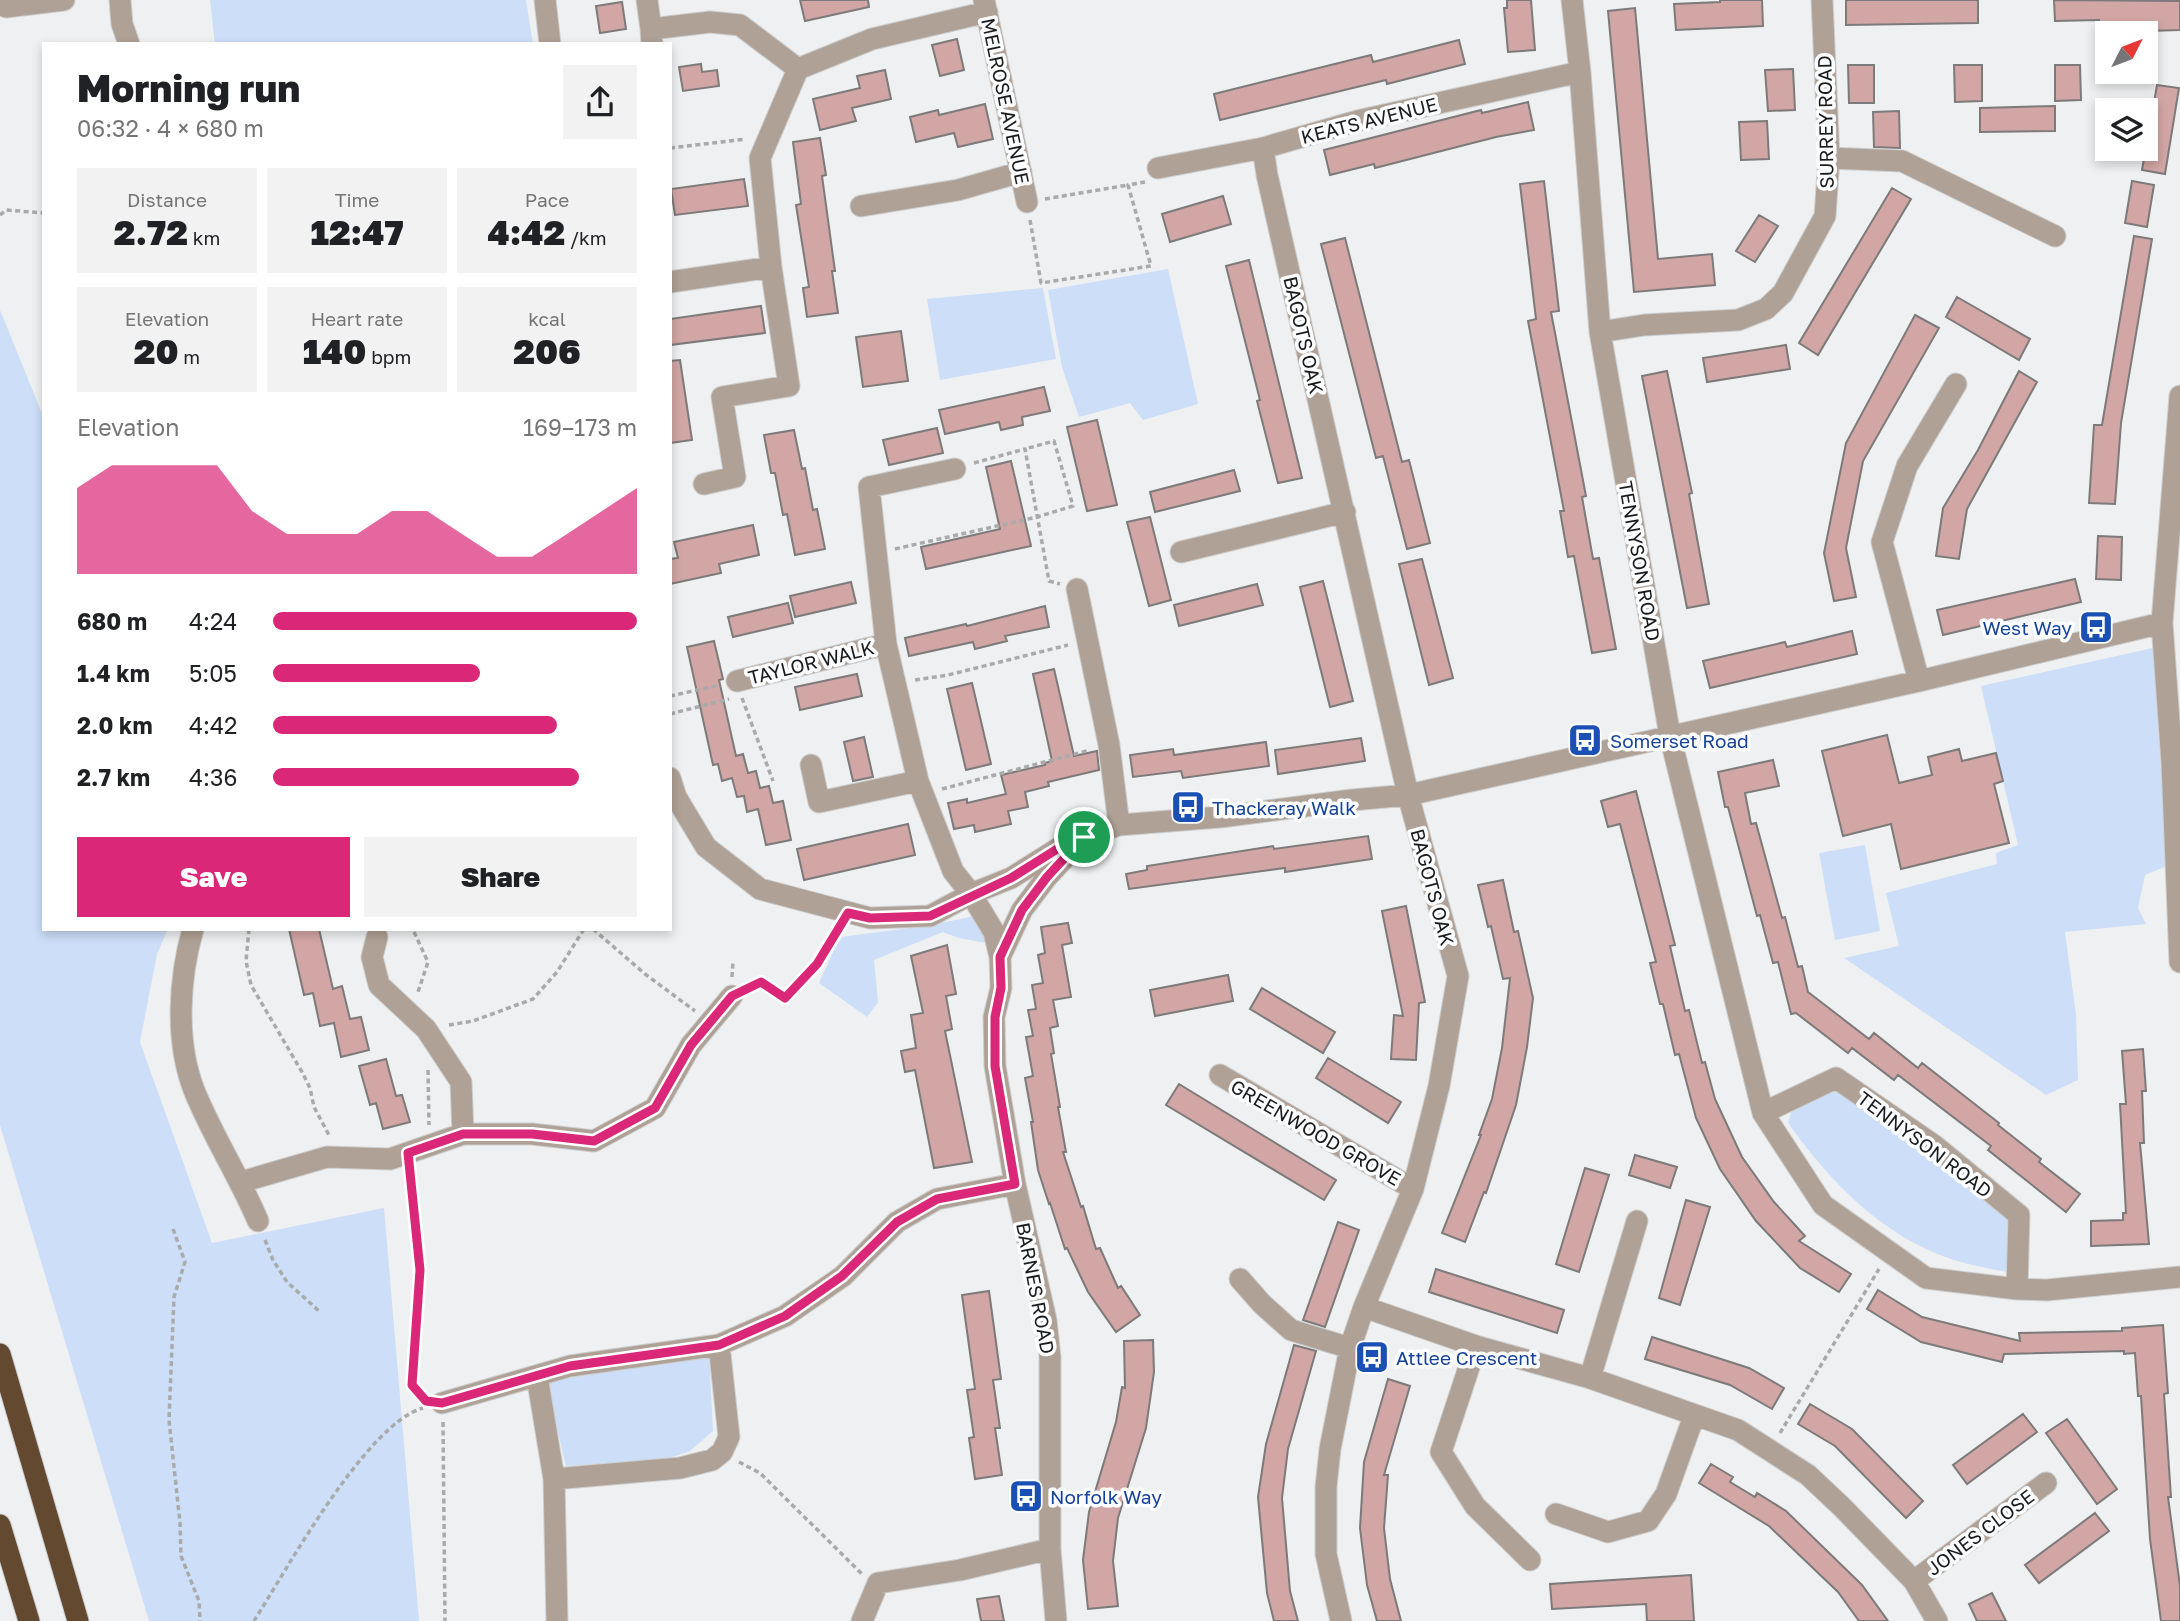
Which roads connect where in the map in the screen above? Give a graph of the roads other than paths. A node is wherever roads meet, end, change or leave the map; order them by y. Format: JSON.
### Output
{"nodes":[{"id":1,"x":64,"y":0,"type":"edge"},
{"id":2,"x":120,"y":0,"type":"edge"},
{"id":3,"x":545,"y":0,"type":"edge"},
{"id":4,"x":647,"y":0,"type":"edge"},
{"id":5,"x":1572,"y":0,"type":"edge"},
{"id":6,"x":1822,"y":0,"type":"edge"},
{"id":7,"x":986,"y":6,"type":"edge"},
{"id":8,"x":6,"y":7,"type":"dead end"},
{"id":9,"x":652,"y":36,"type":"edge"},
{"id":10,"x":128,"y":42,"type":"edge"},
{"id":11,"x":550,"y":42,"type":"edge"},
{"id":12,"x":798,"y":69,"type":"junction"},
{"id":13,"x":1580,"y":72,"type":"junction"},
{"id":14,"x":1264,"y":148,"type":"junction"},
{"id":15,"x":1829,"y":158,"type":"junction"},
{"id":16,"x":1158,"y":168,"type":"road end"},
{"id":17,"x":1021,"y":172,"type":"junction"},
{"id":18,"x":1027,"y":202,"type":"road end"},
{"id":19,"x":861,"y":206,"type":"dead end"},
{"id":20,"x":2055,"y":236,"type":"dead end"},
{"id":21,"x":771,"y":267,"type":"junction"},
{"id":22,"x":672,"y":282,"type":"edge"},
{"id":23,"x":1600,"y":332,"type":"junction"},
{"id":24,"x":1956,"y":384,"type":"dead end"},
{"id":25,"x":2180,"y":396,"type":"edge"},
{"id":26,"x":2177,"y":465,"type":"edge"},
{"id":27,"x":955,"y":469,"type":"road end"},
{"id":28,"x":704,"y":484,"type":"dead end"},
{"id":29,"x":1345,"y":512,"type":"junction"},
{"id":30,"x":1181,"y":552,"type":"dead end"},
{"id":31,"x":1077,"y":589,"type":"road end"},
{"id":32,"x":2162,"y":623,"type":"junction"},
{"id":33,"x":886,"y":644,"type":"junction"},
{"id":34,"x":737,"y":681,"type":"road end"},
{"id":35,"x":1919,"y":681,"type":"junction"},
{"id":36,"x":1670,"y":736,"type":"junction"},
{"id":37,"x":2176,"y":762,"type":"edge"},
{"id":38,"x":811,"y":765,"type":"dead end"},
{"id":39,"x":920,"y":787,"type":"junction"},
{"id":40,"x":672,"y":791,"type":"edge"},
{"id":41,"x":1408,"y":794,"type":"junction"},
{"id":42,"x":1119,"y":825,"type":"junction"},
{"id":43,"x":1084,"y":837,"type":"junction"},
{"id":44,"x":2178,"y":858,"type":"edge"},
{"id":45,"x":971,"y":894,"type":"junction"},
{"id":46,"x":2179,"y":918,"type":"edge"},
{"id":47,"x":192,"y":931,"type":"edge"},
{"id":48,"x":374,"y":947,"type":"dead end"},
{"id":49,"x":1000,"y":957,"type":"junction"},
{"id":50,"x":2180,"y":962,"type":"edge"},
{"id":51,"x":732,"y":996,"type":"road end"},
{"id":52,"x":1220,"y":1076,"type":"dead end"},
{"id":53,"x":1763,"y":1113,"type":"junction"},
{"id":54,"x":463,"y":1134,"type":"junction"},
{"id":55,"x":241,"y":1182,"type":"junction"},
{"id":56,"x":1015,"y":1184,"type":"junction"},
{"id":57,"x":1413,"y":1189,"type":"junction"},
{"id":58,"x":258,"y":1221,"type":"road end"},
{"id":59,"x":1637,"y":1221,"type":"dead end"},
{"id":60,"x":2180,"y":1276,"type":"edge"},
{"id":61,"x":1240,"y":1279,"type":"dead end"},
{"id":62,"x":2017,"y":1289,"type":"junction"},
{"id":63,"x":1364,"y":1307,"type":"junction"},
{"id":64,"x":719,"y":1345,"type":"junction"},
{"id":65,"x":1476,"y":1346,"type":"junction"},
{"id":66,"x":1350,"y":1348,"type":"junction"},
{"id":67,"x":0,"y":1354,"type":"edge"},
{"id":68,"x":537,"y":1376,"type":"junction"},
{"id":69,"x":1590,"y":1378,"type":"junction"},
{"id":70,"x":442,"y":1403,"type":"road end"},
{"id":71,"x":1694,"y":1416,"type":"junction"},
{"id":72,"x":554,"y":1479,"type":"junction"},
{"id":73,"x":2046,"y":1483,"type":"dead end"},
{"id":74,"x":1556,"y":1514,"type":"dead end"},
{"id":75,"x":0,"y":1525,"type":"edge"},
{"id":76,"x":1050,"y":1549,"type":"junction"},
{"id":77,"x":1530,"y":1560,"type":"dead end"},
{"id":78,"x":1913,"y":1581,"type":"junction"},
{"id":79,"x":29,"y":1621,"type":"edge"},
{"id":80,"x":78,"y":1621,"type":"edge"},
{"id":81,"x":557,"y":1621,"type":"edge"},
{"id":82,"x":862,"y":1621,"type":"edge"},
{"id":83,"x":1056,"y":1621,"type":"edge"},
{"id":84,"x":1341,"y":1621,"type":"edge"},
{"id":85,"x":1937,"y":1621,"type":"edge"}],
"edges":[{"from":1,"to":8,"type":"street"},
{"from":2,"to":10,"type":"street"},
{"from":3,"to":11,"type":"street"},
{"from":4,"to":9,"type":"street"},
{"from":5,"to":13,"type":"street","name":"TENNYSON ROAD"},
{"from":6,"to":15,"type":"street","name":"SURREY ROAD"},
{"from":7,"to":12,"type":"street"},
{"from":7,"to":17,"type":"street","name":"MELROSE AVENUE"},
{"from":9,"to":12,"type":"street"},
{"from":12,"to":21,"type":"street"},
{"from":13,"to":14,"type":"street","name":"KEATS AVENUE"},
{"from":13,"to":23,"type":"street","name":"TENNYSON ROAD"},
{"from":14,"to":16,"type":"street","name":"KEATS AVENUE"},
{"from":14,"to":29,"type":"street","name":"BAGOTS OAK"},
{"from":15,"to":20,"type":"street"},
{"from":15,"to":23,"type":"street","name":"SURREY ROAD"},
{"from":17,"to":18,"type":"street","name":"MELROSE AVENUE"},
{"from":17,"to":19,"type":"street"},
{"from":21,"to":22,"type":"street"},
{"from":21,"to":28,"type":"street"},
{"from":23,"to":36,"type":"street","name":"TENNYSON ROAD"},
{"from":24,"to":35,"type":"street"},
{"from":25,"to":26,"type":"street"},
{"from":26,"to":32,"type":"street"},
{"from":27,"to":33,"type":"street","name":"BARNES ROAD"},
{"from":29,"to":30,"type":"street"},
{"from":29,"to":41,"type":"street","name":"BAGOTS OAK"},
{"from":31,"to":42,"type":"street"},
{"from":32,"to":35,"type":"street"},
{"from":32,"to":37,"type":"street"},
{"from":33,"to":34,"type":"street","name":"TAYLOR WALK"},
{"from":33,"to":39,"type":"street","name":"BARNES ROAD"},
{"from":35,"to":36,"type":"street"},
{"from":36,"to":41,"type":"street"},
{"from":36,"to":53,"type":"street","name":"TENNYSON ROAD"},
{"from":37,"to":44,"type":"street"},
{"from":38,"to":39,"type":"street"},
{"from":39,"to":45,"type":"street","name":"BARNES ROAD"},
{"from":40,"to":45,"type":"street"},
{"from":41,"to":42,"type":"street"},
{"from":41,"to":57,"type":"street","name":"BAGOTS OAK"},
{"from":42,"to":43,"type":"street"},
{"from":43,"to":45,"type":"street"},
{"from":43,"to":49,"type":"street","name":"BARNES ROAD"},
{"from":44,"to":46,"type":"street"},
{"from":45,"to":49,"type":"street","name":"BARNES ROAD"},
{"from":46,"to":50,"type":"street"},
{"from":47,"to":55,"type":"street"},
{"from":48,"to":54,"type":"street"},
{"from":49,"to":56,"type":"street","name":"BARNES ROAD"},
{"from":51,"to":54,"type":"street"},
{"from":52,"to":57,"type":"street","name":"GREENWOOD GROVE"},
{"from":53,"to":62,"type":"street","name":"TENNYSON ROAD"},
{"from":53,"to":62,"type":"street","name":"TENNYSON ROAD"},
{"from":54,"to":55,"type":"street"},
{"from":55,"to":58,"type":"street"},
{"from":56,"to":64,"type":"street"},
{"from":56,"to":76,"type":"street","name":"BARNES ROAD"},
{"from":57,"to":63,"type":"street","name":"BAGOTS OAK"},
{"from":59,"to":69,"type":"street"},
{"from":60,"to":62,"type":"street","name":"TENNYSON ROAD"},
{"from":61,"to":66,"type":"street"},
{"from":63,"to":65,"type":"street"},
{"from":63,"to":66,"type":"street","name":"BAGOTS OAK"},
{"from":64,"to":68,"type":"street"},
{"from":64,"to":72,"type":"street"},
{"from":65,"to":69,"type":"street"},
{"from":65,"to":77,"type":"street"},
{"from":66,"to":84,"type":"street","name":"BAGOTS OAK"},
{"from":67,"to":80,"type":"highway"},
{"from":68,"to":70,"type":"street"},
{"from":68,"to":72,"type":"street"},
{"from":69,"to":71,"type":"street"},
{"from":71,"to":74,"type":"street"},
{"from":71,"to":78,"type":"street"},
{"from":72,"to":81,"type":"street"},
{"from":73,"to":78,"type":"street","name":"JONES CLOSE"},
{"from":75,"to":79,"type":"highway"},
{"from":76,"to":82,"type":"street"},
{"from":76,"to":83,"type":"street","name":"BARNES ROAD"},
{"from":78,"to":85,"type":"street"}]}
